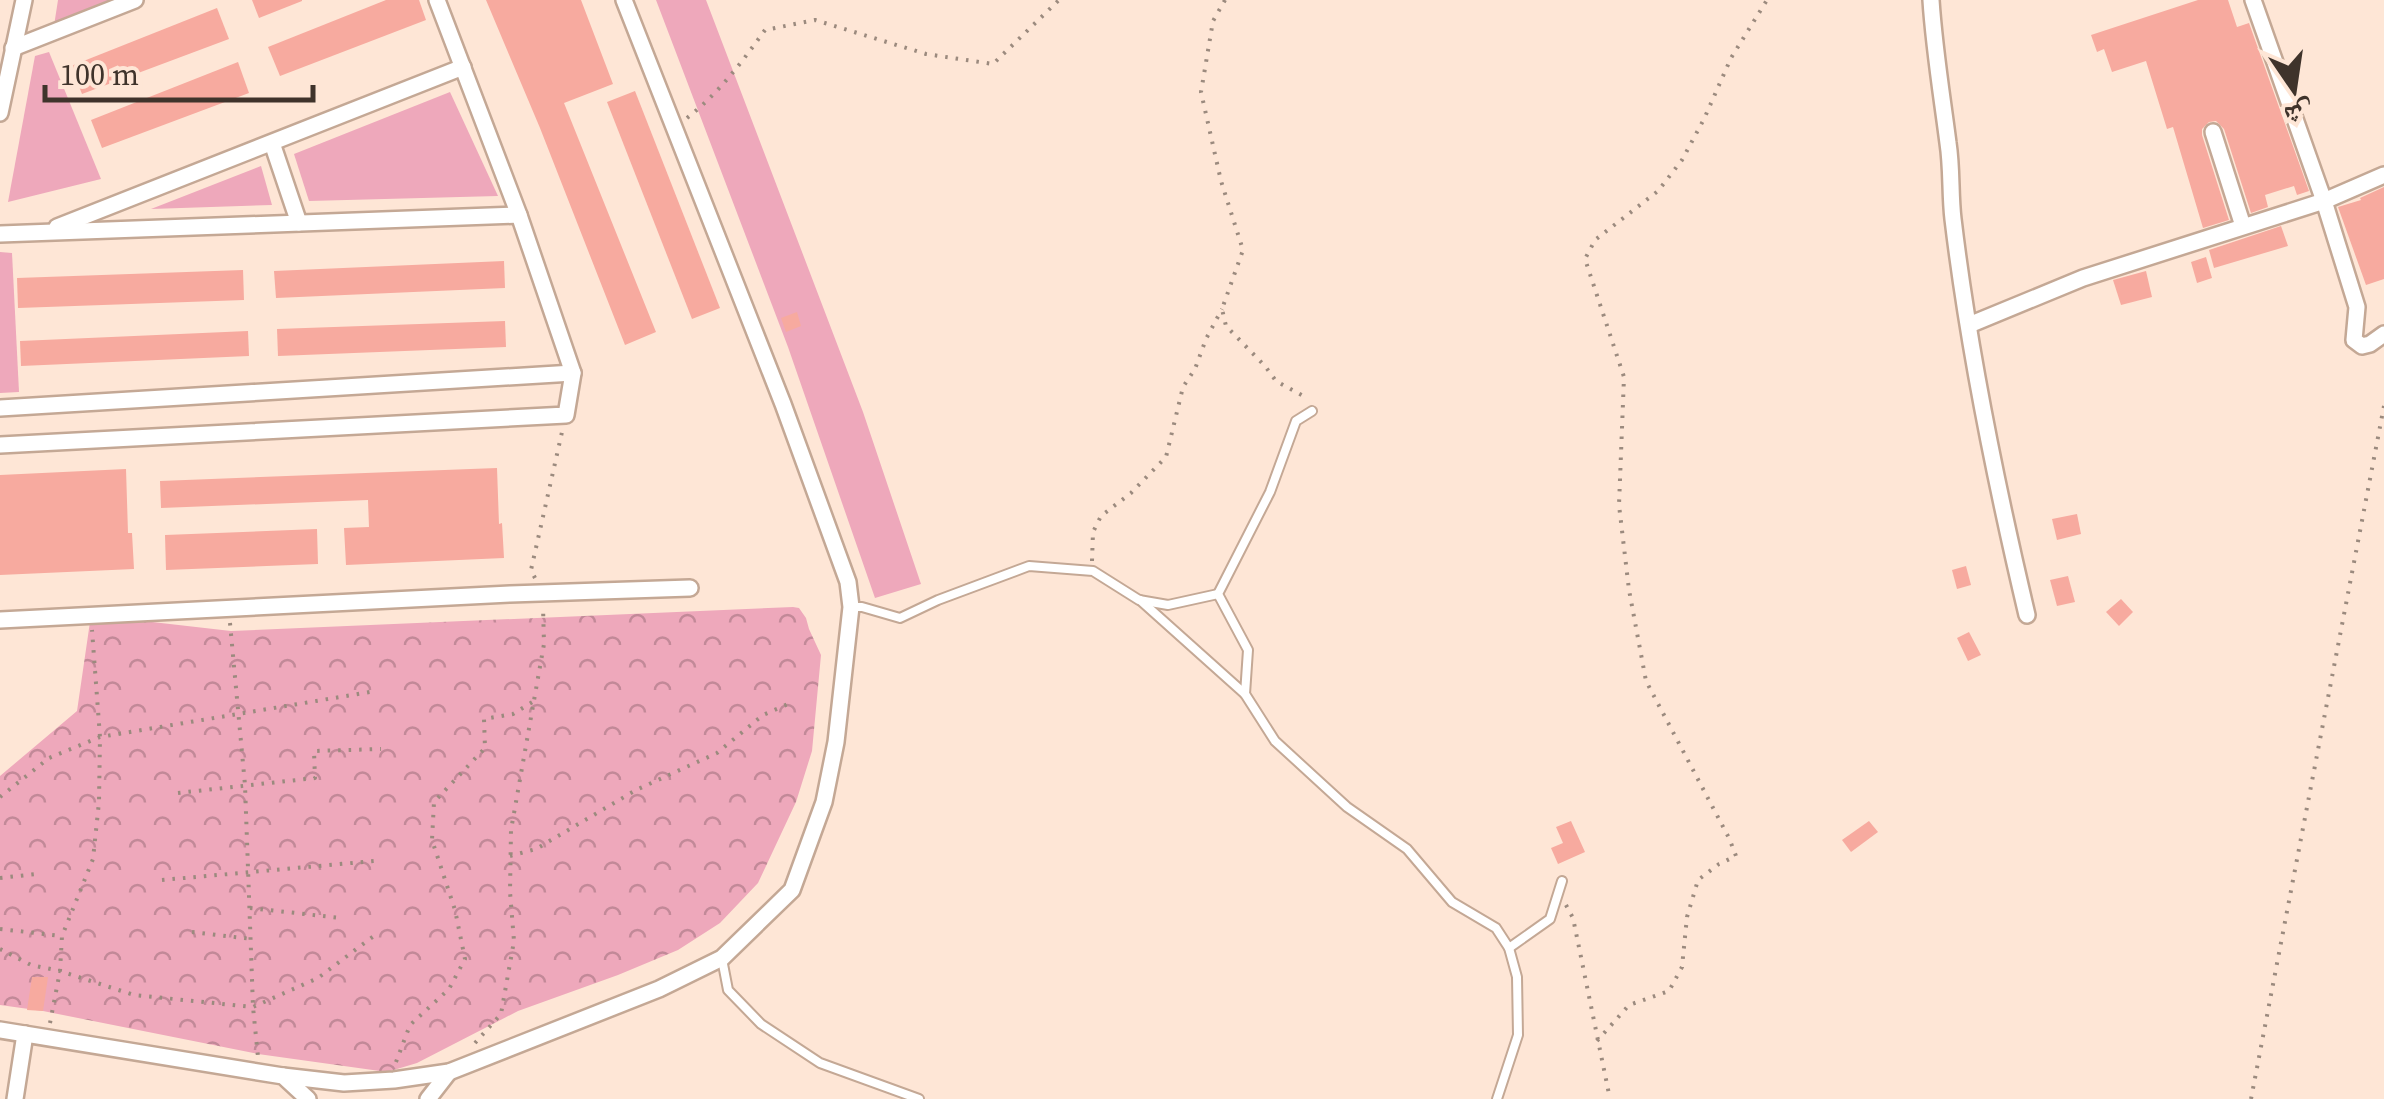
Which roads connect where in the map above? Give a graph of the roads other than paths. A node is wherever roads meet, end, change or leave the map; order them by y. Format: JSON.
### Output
{"nodes":[{"id":1,"x":24,"y":0,"type":"edge"},
{"id":2,"x":134,"y":0,"type":"edge"},
{"id":3,"x":437,"y":0,"type":"edge"},
{"id":4,"x":624,"y":0,"type":"edge"},
{"id":5,"x":1931,"y":0,"type":"edge"},
{"id":6,"x":2252,"y":0,"type":"edge"},
{"id":7,"x":13,"y":48,"type":"junction"},
{"id":8,"x":463,"y":67,"type":"junction"},
{"id":9,"x":0,"y":113,"type":"edge"},
{"id":10,"x":2213,"y":132,"type":"dead end"},
{"id":11,"x":272,"y":142,"type":"junction"},
{"id":12,"x":2384,"y":175,"type":"edge"},
{"id":13,"x":2324,"y":201,"type":"junction"},
{"id":14,"x":519,"y":215,"type":"junction"},
{"id":15,"x":299,"y":223,"type":"junction"},
{"id":16,"x":2243,"y":226,"type":"junction"},
{"id":17,"x":46,"y":232,"type":"junction"},
{"id":18,"x":0,"y":234,"type":"edge"},
{"id":19,"x":1969,"y":325,"type":"junction"},
{"id":20,"x":2384,"y":334,"type":"edge"},
{"id":21,"x":574,"y":373,"type":"junction"},
{"id":22,"x":0,"y":408,"type":"edge"},
{"id":23,"x":1312,"y":411,"type":"road end"},
{"id":24,"x":0,"y":445,"type":"edge"},
{"id":25,"x":690,"y":588,"type":"dead end"},
{"id":26,"x":1218,"y":594,"type":"junction"},
{"id":27,"x":1140,"y":600,"type":"junction"},
{"id":28,"x":851,"y":607,"type":"junction"},
{"id":29,"x":2027,"y":615,"type":"dead end"},
{"id":30,"x":0,"y":620,"type":"edge"},
{"id":31,"x":1245,"y":694,"type":"junction"},
{"id":32,"x":1562,"y":881,"type":"dead end"},
{"id":33,"x":1509,"y":948,"type":"junction"},
{"id":34,"x":722,"y":958,"type":"junction"},
{"id":35,"x":0,"y":1030,"type":"edge"},
{"id":36,"x":25,"y":1034,"type":"junction"},
{"id":37,"x":449,"y":1072,"type":"junction"},
{"id":38,"x":284,"y":1076,"type":"junction"},
{"id":39,"x":15,"y":1099,"type":"edge"},
{"id":40,"x":308,"y":1099,"type":"edge"},
{"id":41,"x":428,"y":1099,"type":"edge"},
{"id":42,"x":919,"y":1099,"type":"edge"},
{"id":43,"x":1497,"y":1099,"type":"edge"}],
"edges":[{"from":1,"to":7,"type":"street"},
{"from":2,"to":7,"type":"street"},
{"from":3,"to":8,"type":"street"},
{"from":4,"to":28,"type":"street"},
{"from":5,"to":19,"type":"street"},
{"from":6,"to":13,"type":"street"},
{"from":7,"to":9,"type":"street"},
{"from":8,"to":11,"type":"street"},
{"from":8,"to":14,"type":"street"},
{"from":10,"to":16,"type":"street"},
{"from":11,"to":15,"type":"street"},
{"from":11,"to":17,"type":"street"},
{"from":12,"to":13,"type":"street"},
{"from":13,"to":16,"type":"street"},
{"from":13,"to":20,"type":"street"},
{"from":14,"to":15,"type":"street"},
{"from":14,"to":21,"type":"street"},
{"from":15,"to":17,"type":"street"},
{"from":16,"to":19,"type":"street"},
{"from":17,"to":18,"type":"street"},
{"from":19,"to":29,"type":"street"},
{"from":21,"to":22,"type":"street"},
{"from":21,"to":24,"type":"street"},
{"from":23,"to":26,"type":"lane"},
{"from":25,"to":30,"type":"street"},
{"from":26,"to":27,"type":"lane"},
{"from":26,"to":31,"type":"lane"},
{"from":27,"to":28,"type":"lane"},
{"from":27,"to":31,"type":"lane"},
{"from":28,"to":34,"type":"street"},
{"from":31,"to":33,"type":"lane"},
{"from":32,"to":33,"type":"lane"},
{"from":33,"to":43,"type":"lane"},
{"from":34,"to":37,"type":"street"},
{"from":34,"to":42,"type":"lane"},
{"from":35,"to":36,"type":"street"},
{"from":36,"to":38,"type":"street"},
{"from":36,"to":39,"type":"street"},
{"from":37,"to":38,"type":"street"},
{"from":37,"to":41,"type":"street"},
{"from":38,"to":40,"type":"street"}]}
